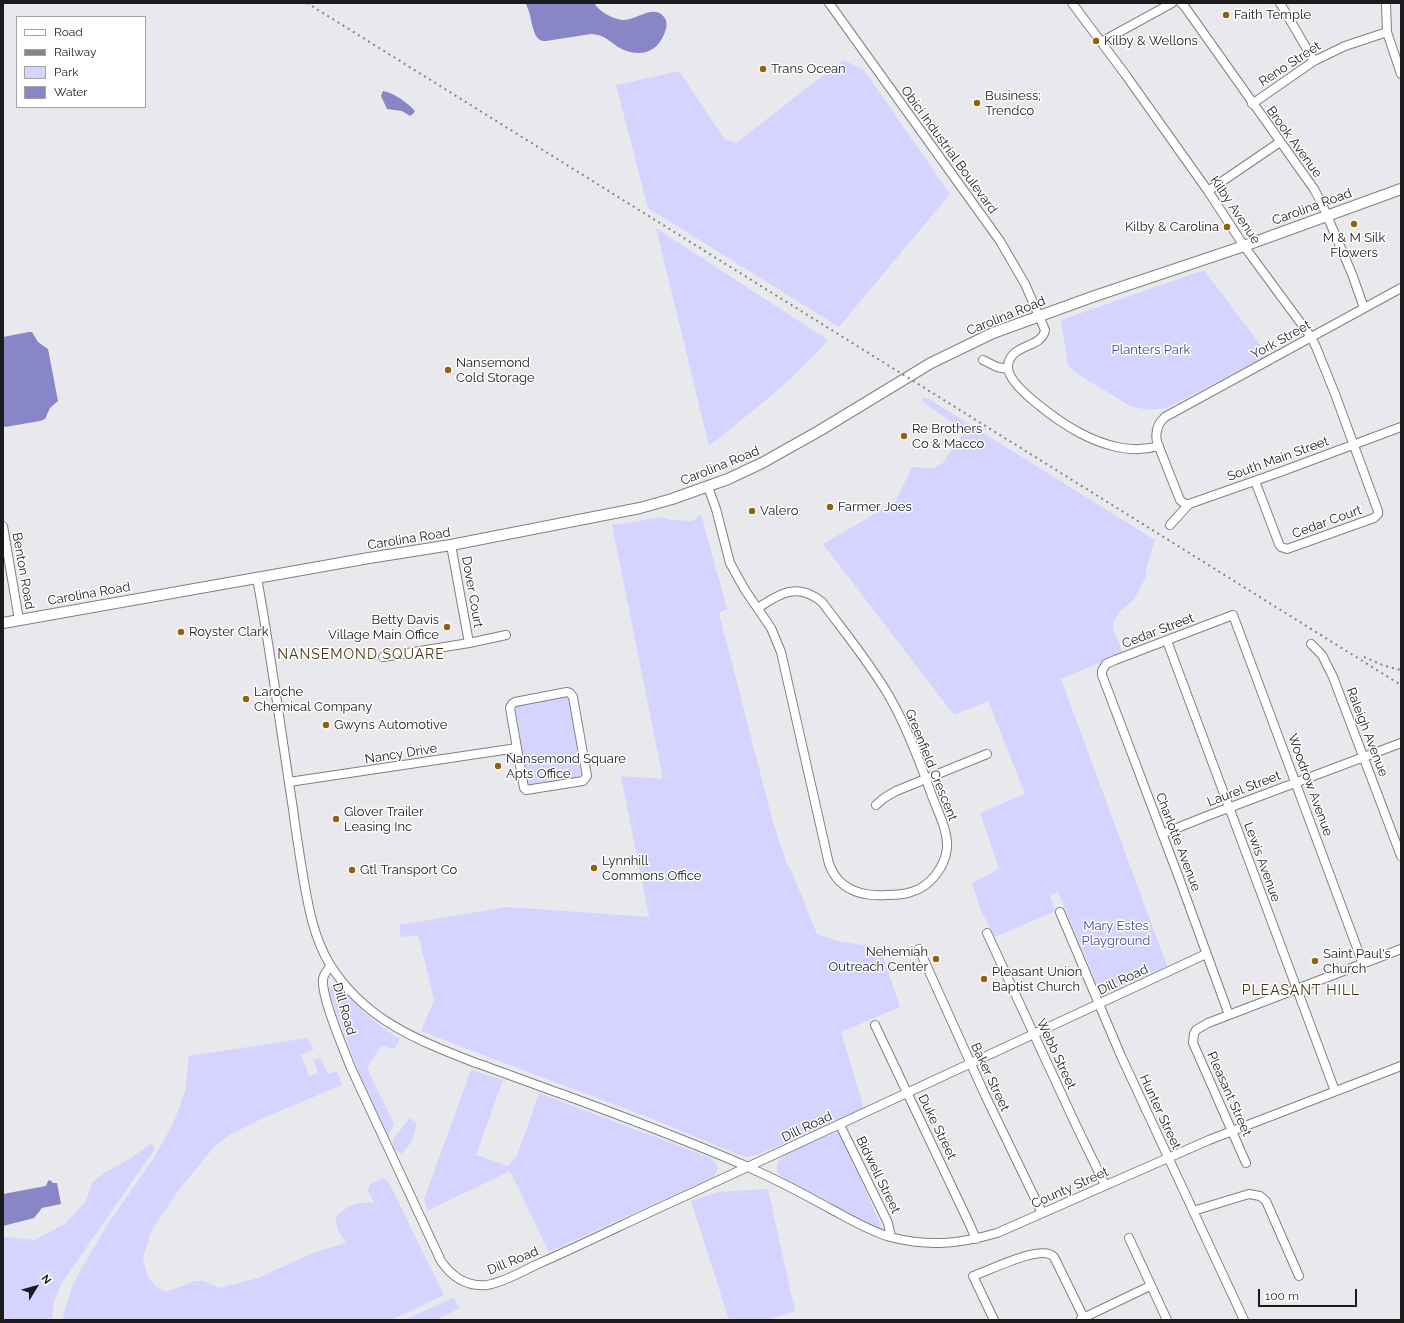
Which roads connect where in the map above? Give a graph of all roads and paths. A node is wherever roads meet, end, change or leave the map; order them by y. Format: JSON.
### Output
{"nodes":[{"id":1,"x":829,"y":3,"type":"edge"},
{"id":2,"x":1072,"y":3,"type":"edge"},
{"id":3,"x":1172,"y":3,"type":"edge"},
{"id":4,"x":1181,"y":3,"type":"edge"},
{"id":5,"x":1280,"y":3,"type":"edge"},
{"id":6,"x":1386,"y":3,"type":"edge"},
{"id":7,"x":1387,"y":32,"type":"junction"},
{"id":8,"x":1101,"y":42,"type":"junction"},
{"id":9,"x":1314,"y":61,"type":"junction"},
{"id":10,"x":1401,"y":74,"type":"edge"},
{"id":11,"x":1252,"y":104,"type":"junction"},
{"id":12,"x":1280,"y":142,"type":"junction"},
{"id":13,"x":1401,"y":189,"type":"edge"},
{"id":14,"x":1208,"y":191,"type":"junction"},
{"id":15,"x":1327,"y":216,"type":"junction"},
{"id":16,"x":1244,"y":246,"type":"junction"},
{"id":17,"x":1401,"y":288,"type":"edge"},
{"id":18,"x":1364,"y":308,"type":"junction"},
{"id":19,"x":1039,"y":316,"type":"junction"},
{"id":20,"x":1311,"y":337,"type":"junction"},
{"id":21,"x":982,"y":360,"type":"dead end"},
{"id":22,"x":1008,"y":369,"type":"junction"},
{"id":23,"x":1401,"y":427,"type":"edge"},
{"id":24,"x":1353,"y":444,"type":"junction"},
{"id":25,"x":1159,"y":446,"type":"junction"},
{"id":26,"x":1255,"y":481,"type":"junction"},
{"id":27,"x":708,"y":486,"type":"junction"},
{"id":28,"x":1189,"y":504,"type":"junction"},
{"id":29,"x":1378,"y":514,"type":"joint"},
{"id":30,"x":1170,"y":525,"type":"dead end"},
{"id":31,"x":3,"y":526,"type":"edge"},
{"id":32,"x":451,"y":545,"type":"junction"},
{"id":33,"x":257,"y":578,"type":"junction"},
{"id":34,"x":758,"y":608,"type":"junction"},
{"id":35,"x":1233,"y":615,"type":"joint"},
{"id":36,"x":19,"y":620,"type":"junction"},
{"id":37,"x":3,"y":623,"type":"edge"},
{"id":38,"x":506,"y":635,"type":"dead end"},
{"id":39,"x":1167,"y":641,"type":"junction"},
{"id":40,"x":469,"y":643,"type":"junction"},
{"id":41,"x":1311,"y":644,"type":"dead end"},
{"id":42,"x":383,"y":657,"type":"dead end"},
{"id":43,"x":1104,"y":679,"type":"joint"},
{"id":44,"x":1401,"y":743,"type":"edge"},
{"id":45,"x":517,"y":748,"type":"junction"},
{"id":46,"x":987,"y":754,"type":"dead end"},
{"id":47,"x":1364,"y":757,"type":"junction"},
{"id":48,"x":926,"y":779,"type":"junction"},
{"id":49,"x":289,"y":782,"type":"junction"},
{"id":50,"x":1296,"y":782,"type":"junction"},
{"id":51,"x":876,"y":806,"type":"dead end"},
{"id":52,"x":1229,"y":808,"type":"junction"},
{"id":53,"x":1162,"y":834,"type":"junction"},
{"id":54,"x":1401,"y":856,"type":"edge"},
{"id":55,"x":1060,"y":912,"type":"dead end"},
{"id":56,"x":987,"y":933,"type":"dead end"},
{"id":57,"x":918,"y":949,"type":"dead end"},
{"id":58,"x":1401,"y":950,"type":"edge"},
{"id":59,"x":1206,"y":954,"type":"junction"},
{"id":60,"x":1364,"y":964,"type":"junction"},
{"id":61,"x":331,"y":966,"type":"junction"},
{"id":62,"x":1296,"y":989,"type":"junction"},
{"id":63,"x":1099,"y":1005,"type":"junction"},
{"id":64,"x":1229,"y":1015,"type":"junction"},
{"id":65,"x":875,"y":1025,"type":"dead end"},
{"id":66,"x":1034,"y":1036,"type":"junction"},
{"id":67,"x":971,"y":1064,"type":"junction"},
{"id":68,"x":1401,"y":1066,"type":"edge"},
{"id":69,"x":1334,"y":1091,"type":"junction"},
{"id":70,"x":908,"y":1094,"type":"junction"},
{"id":71,"x":840,"y":1125,"type":"junction"},
{"id":72,"x":1232,"y":1131,"type":"junction"},
{"id":73,"x":1168,"y":1157,"type":"junction"},
{"id":74,"x":1246,"y":1163,"type":"dead end"},
{"id":75,"x":748,"y":1167,"type":"junction"},
{"id":76,"x":1105,"y":1185,"type":"junction"},
{"id":77,"x":1193,"y":1211,"type":"junction"},
{"id":78,"x":1042,"y":1213,"type":"junction"},
{"id":79,"x":891,"y":1237,"type":"junction"},
{"id":80,"x":1129,"y":1238,"type":"dead end"},
{"id":81,"x":976,"y":1239,"type":"junction"},
{"id":82,"x":1299,"y":1276,"type":"dead end"},
{"id":83,"x":1150,"y":1286,"type":"junction"},
{"id":84,"x":1082,"y":1319,"type":"edge"},
{"id":85,"x":994,"y":1320,"type":"edge"},
{"id":86,"x":1167,"y":1320,"type":"edge"},
{"id":87,"x":1244,"y":1320,"type":"edge"}],
"edges":[{"from":1,"to":19,"type":"street","name":"Obici Industrial Boulevard"},
{"from":2,"to":8,"type":"street","name":"Kilby Avenue"},
{"from":3,"to":8,"type":"street"},
{"from":4,"to":11,"type":"street","name":"Brook Avenue"},
{"from":5,"to":9,"type":"street"},
{"from":6,"to":7,"type":"street"},
{"from":7,"to":9,"type":"street","name":"Reno Street"},
{"from":7,"to":10,"type":"street"},
{"from":8,"to":14,"type":"street","name":"Kilby Avenue"},
{"from":9,"to":11,"type":"street","name":"Reno Street"},
{"from":11,"to":12,"type":"street","name":"Brook Avenue"},
{"from":12,"to":14,"type":"street"},
{"from":12,"to":15,"type":"street","name":"Brook Avenue"},
{"from":13,"to":15,"type":"main road","name":"Carolina Road"},
{"from":14,"to":16,"type":"street","name":"Kilby Avenue"},
{"from":15,"to":16,"type":"main road","name":"Carolina Road"},
{"from":15,"to":18,"type":"street","name":"Brook Avenue"},
{"from":16,"to":19,"type":"main road","name":"Carolina Road"},
{"from":16,"to":20,"type":"street","name":"Kilby Avenue"},
{"from":17,"to":18,"type":"street","name":"York Street"},
{"from":18,"to":20,"type":"street","name":"York Street"},
{"from":19,"to":22,"type":"street","name":"Obici Industrial Boulevard"},
{"from":19,"to":27,"type":"main road","name":"Carolina Road"},
{"from":20,"to":24,"type":"street","name":"Kilby Avenue"},
{"from":20,"to":25,"type":"street","name":"York Street"},
{"from":21,"to":22,"type":"street"},
{"from":22,"to":25,"type":"street"},
{"from":23,"to":24,"type":"street","name":"South Main Street"},
{"from":24,"to":26,"type":"street","name":"South Main Street"},
{"from":24,"to":29,"type":"street","name":"Kilby Avenue"},
{"from":25,"to":28,"type":"street","name":"York Street"},
{"from":26,"to":28,"type":"street","name":"South Main Street"},
{"from":26,"to":29,"type":"street","name":"Cedar Court"},
{"from":27,"to":32,"type":"main road","name":"Carolina Road"},
{"from":27,"to":34,"type":"street","name":"Greenfield Crescent"},
{"from":28,"to":30,"type":"street","name":"South Main Street"},
{"from":31,"to":36,"type":"street","name":"Benton Road"},
{"from":32,"to":33,"type":"main road","name":"Carolina Road"},
{"from":32,"to":40,"type":"street","name":"Dover Court"},
{"from":33,"to":36,"type":"main road","name":"Carolina Road"},
{"from":33,"to":49,"type":"street","name":"Dill Road"},
{"from":34,"to":48,"type":"street","name":"Greenfield Crescent"},
{"from":34,"to":48,"type":"street","name":"Greenfield Crescent"},
{"from":35,"to":39,"type":"street","name":"Cedar Street"},
{"from":35,"to":50,"type":"street","name":"Woodrow Avenue"},
{"from":36,"to":37,"type":"main road","name":"Carolina Road"},
{"from":38,"to":40,"type":"street"},
{"from":39,"to":43,"type":"street","name":"Cedar Street"},
{"from":39,"to":52,"type":"street","name":"Lewis Avenue"},
{"from":40,"to":42,"type":"street"},
{"from":41,"to":47,"type":"street","name":"Raleigh Avenue"},
{"from":43,"to":53,"type":"street","name":"Charlotte Avenue"},
{"from":44,"to":47,"type":"street","name":"Laurel Street"},
{"from":45,"to":45,"type":"street"},
{"from":45,"to":49,"type":"street","name":"Nancy Drive"},
{"from":46,"to":48,"type":"street"},
{"from":47,"to":50,"type":"street","name":"Laurel Street"},
{"from":47,"to":54,"type":"street","name":"Raleigh Avenue"},
{"from":48,"to":51,"type":"street"},
{"from":49,"to":61,"type":"street","name":"Dill Road"},
{"from":50,"to":52,"type":"street","name":"Laurel Street"},
{"from":50,"to":60,"type":"street","name":"Woodrow Avenue"},
{"from":52,"to":53,"type":"street","name":"Laurel Street"},
{"from":52,"to":62,"type":"street","name":"Lewis Avenue"},
{"from":53,"to":59,"type":"street","name":"Charlotte Avenue"},
{"from":55,"to":63,"type":"street","name":"Hunter Street"},
{"from":56,"to":66,"type":"street","name":"Webb Street"},
{"from":57,"to":67,"type":"street","name":"Baker Street"},
{"from":58,"to":60,"type":"street"},
{"from":59,"to":63,"type":"street","name":"Dill Road"},
{"from":59,"to":64,"type":"street","name":"Charlotte Avenue"},
{"from":60,"to":62,"type":"street"},
{"from":61,"to":75,"type":"street","name":"County Street"},
{"from":61,"to":75,"type":"street","name":"Dill Road"},
{"from":62,"to":64,"type":"street"},
{"from":62,"to":69,"type":"street","name":"Lewis Avenue"},
{"from":63,"to":66,"type":"street","name":"Dill Road"},
{"from":63,"to":73,"type":"street","name":"Hunter Street"},
{"from":64,"to":72,"type":"street","name":"Pleasant Street"},
{"from":65,"to":70,"type":"street","name":"Duke Street"},
{"from":66,"to":67,"type":"street","name":"Dill Road"},
{"from":66,"to":76,"type":"street","name":"Webb Street"},
{"from":67,"to":70,"type":"street","name":"Dill Road"},
{"from":67,"to":78,"type":"street","name":"Baker Street"},
{"from":68,"to":69,"type":"street","name":"County Street"},
{"from":69,"to":72,"type":"street","name":"County Street"},
{"from":70,"to":71,"type":"street","name":"Dill Road"},
{"from":70,"to":81,"type":"street","name":"Duke Street"},
{"from":71,"to":75,"type":"street","name":"Dill Road"},
{"from":71,"to":79,"type":"street","name":"Bidwell Street"},
{"from":72,"to":73,"type":"street","name":"County Street"},
{"from":72,"to":74,"type":"street","name":"Pleasant Street"},
{"from":73,"to":76,"type":"street","name":"County Street"},
{"from":73,"to":77,"type":"street","name":"Hunter Street"},
{"from":75,"to":79,"type":"street","name":"County Street"},
{"from":76,"to":78,"type":"street","name":"County Street"},
{"from":77,"to":82,"type":"street"},
{"from":77,"to":87,"type":"street","name":"Hunter Street"},
{"from":78,"to":81,"type":"street","name":"County Street"},
{"from":79,"to":81,"type":"street","name":"County Street"},
{"from":80,"to":83,"type":"street"},
{"from":83,"to":84,"type":"street"},
{"from":83,"to":86,"type":"street"},
{"from":84,"to":85,"type":"street"}]}
